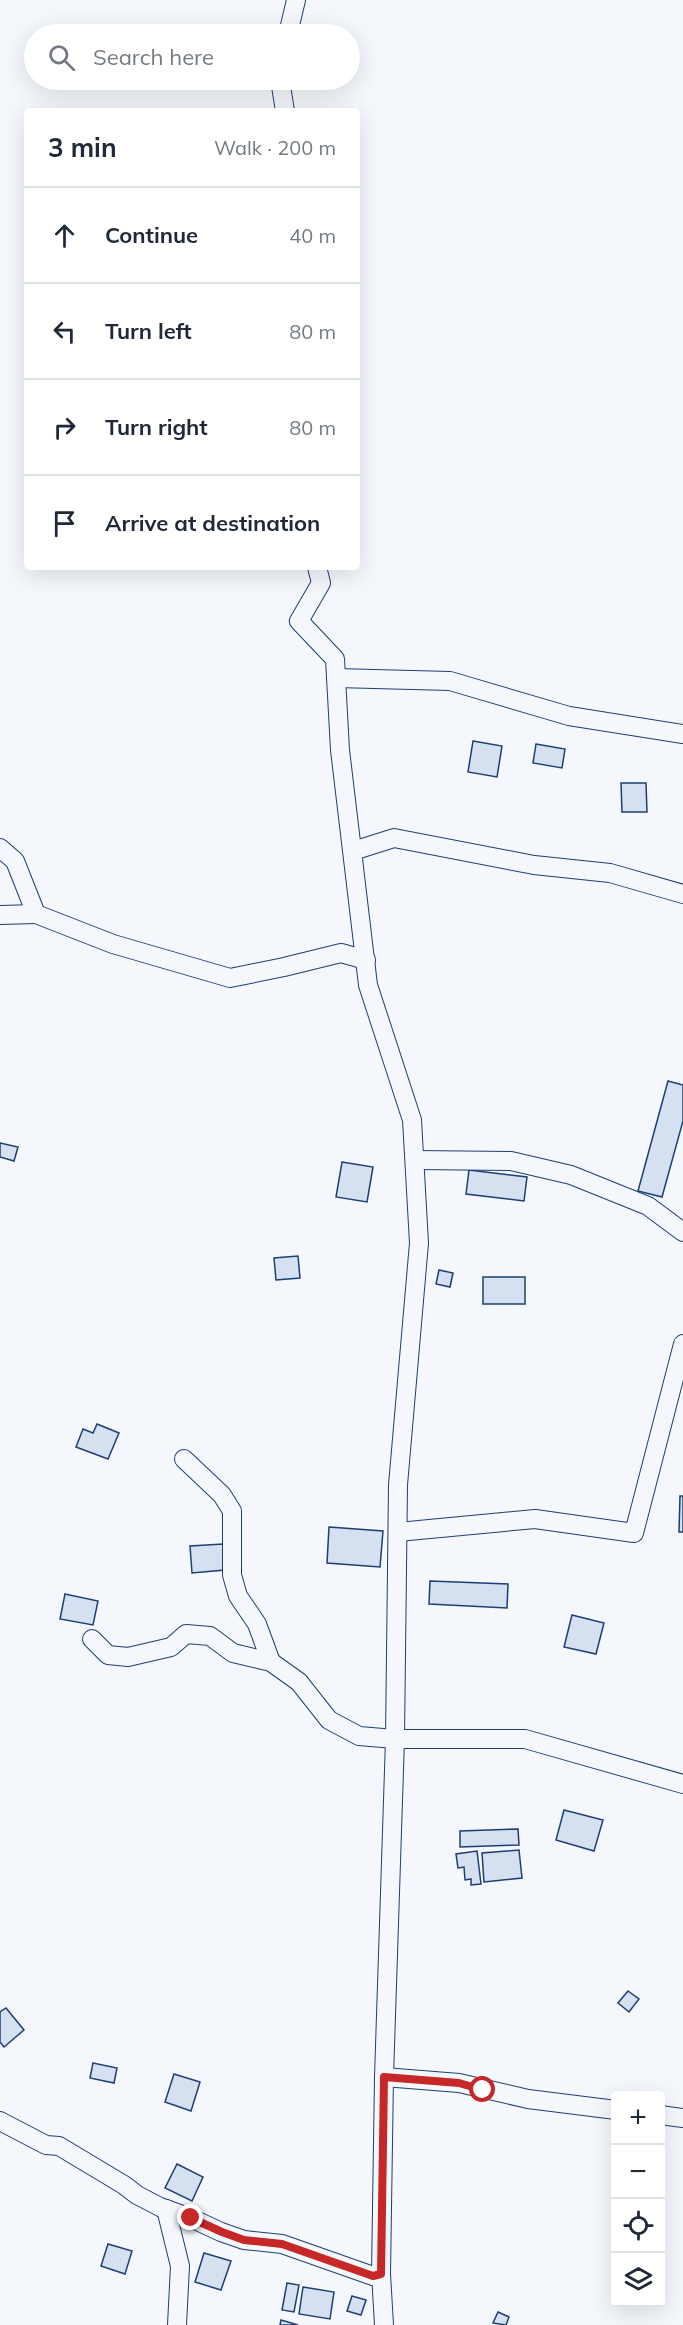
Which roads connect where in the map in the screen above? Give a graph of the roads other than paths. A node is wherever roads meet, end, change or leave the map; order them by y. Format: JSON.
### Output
{"nodes":[{"id":1,"x":296,"y":0,"type":"edge"},
{"id":2,"x":290,"y":24,"type":"edge"},
{"id":3,"x":282,"y":90,"type":"edge"},
{"id":4,"x":285,"y":108,"type":"edge"},
{"id":5,"x":317,"y":570,"type":"edge"},
{"id":6,"x":336,"y":678,"type":"junction"},
{"id":7,"x":683,"y":734,"type":"edge"},
{"id":8,"x":0,"y":848,"type":"edge"},
{"id":9,"x":353,"y":851,"type":"junction"},
{"id":10,"x":683,"y":894,"type":"edge"},
{"id":11,"x":36,"y":914,"type":"junction"},
{"id":12,"x":0,"y":915,"type":"edge"},
{"id":13,"x":366,"y":960,"type":"junction"},
{"id":14,"x":415,"y":1160,"type":"junction"},
{"id":15,"x":683,"y":1232,"type":"edge"},
{"id":16,"x":683,"y":1344,"type":"edge"},
{"id":17,"x":184,"y":1459,"type":"dead end"},
{"id":18,"x":398,"y":1532,"type":"junction"},
{"id":19,"x":92,"y":1639,"type":"dead end"},
{"id":20,"x":271,"y":1662,"type":"junction"},
{"id":21,"x":395,"y":1739,"type":"junction"},
{"id":22,"x":683,"y":1784,"type":"edge"},
{"id":23,"x":384,"y":2077,"type":"junction"},
{"id":24,"x":611,"y":2109,"type":"edge"},
{"id":25,"x":665,"y":2116,"type":"edge"},
{"id":26,"x":683,"y":2118,"type":"edge"},
{"id":27,"x":0,"y":2121,"type":"edge"},
{"id":28,"x":166,"y":2209,"type":"junction"},
{"id":29,"x":381,"y":2274,"type":"junction"},
{"id":30,"x":177,"y":2325,"type":"edge"},
{"id":31,"x":384,"y":2325,"type":"edge"}],
"edges":[{"from":1,"to":2,"type":"street"},
{"from":3,"to":4,"type":"street"},
{"from":5,"to":6,"type":"street"},
{"from":6,"to":7,"type":"street"},
{"from":6,"to":9,"type":"street"},
{"from":8,"to":11,"type":"street"},
{"from":9,"to":10,"type":"street"},
{"from":9,"to":13,"type":"street"},
{"from":11,"to":12,"type":"street"},
{"from":11,"to":13,"type":"street"},
{"from":13,"to":14,"type":"street"},
{"from":14,"to":15,"type":"street"},
{"from":14,"to":18,"type":"street"},
{"from":16,"to":18,"type":"street"},
{"from":17,"to":20,"type":"street"},
{"from":18,"to":21,"type":"street"},
{"from":19,"to":20,"type":"street"},
{"from":20,"to":21,"type":"street"},
{"from":21,"to":22,"type":"street"},
{"from":21,"to":23,"type":"street"},
{"from":23,"to":24,"type":"street"},
{"from":23,"to":29,"type":"street"},
{"from":25,"to":26,"type":"street"},
{"from":27,"to":28,"type":"street"},
{"from":28,"to":29,"type":"street"},
{"from":28,"to":30,"type":"street"},
{"from":29,"to":31,"type":"street"}]}
